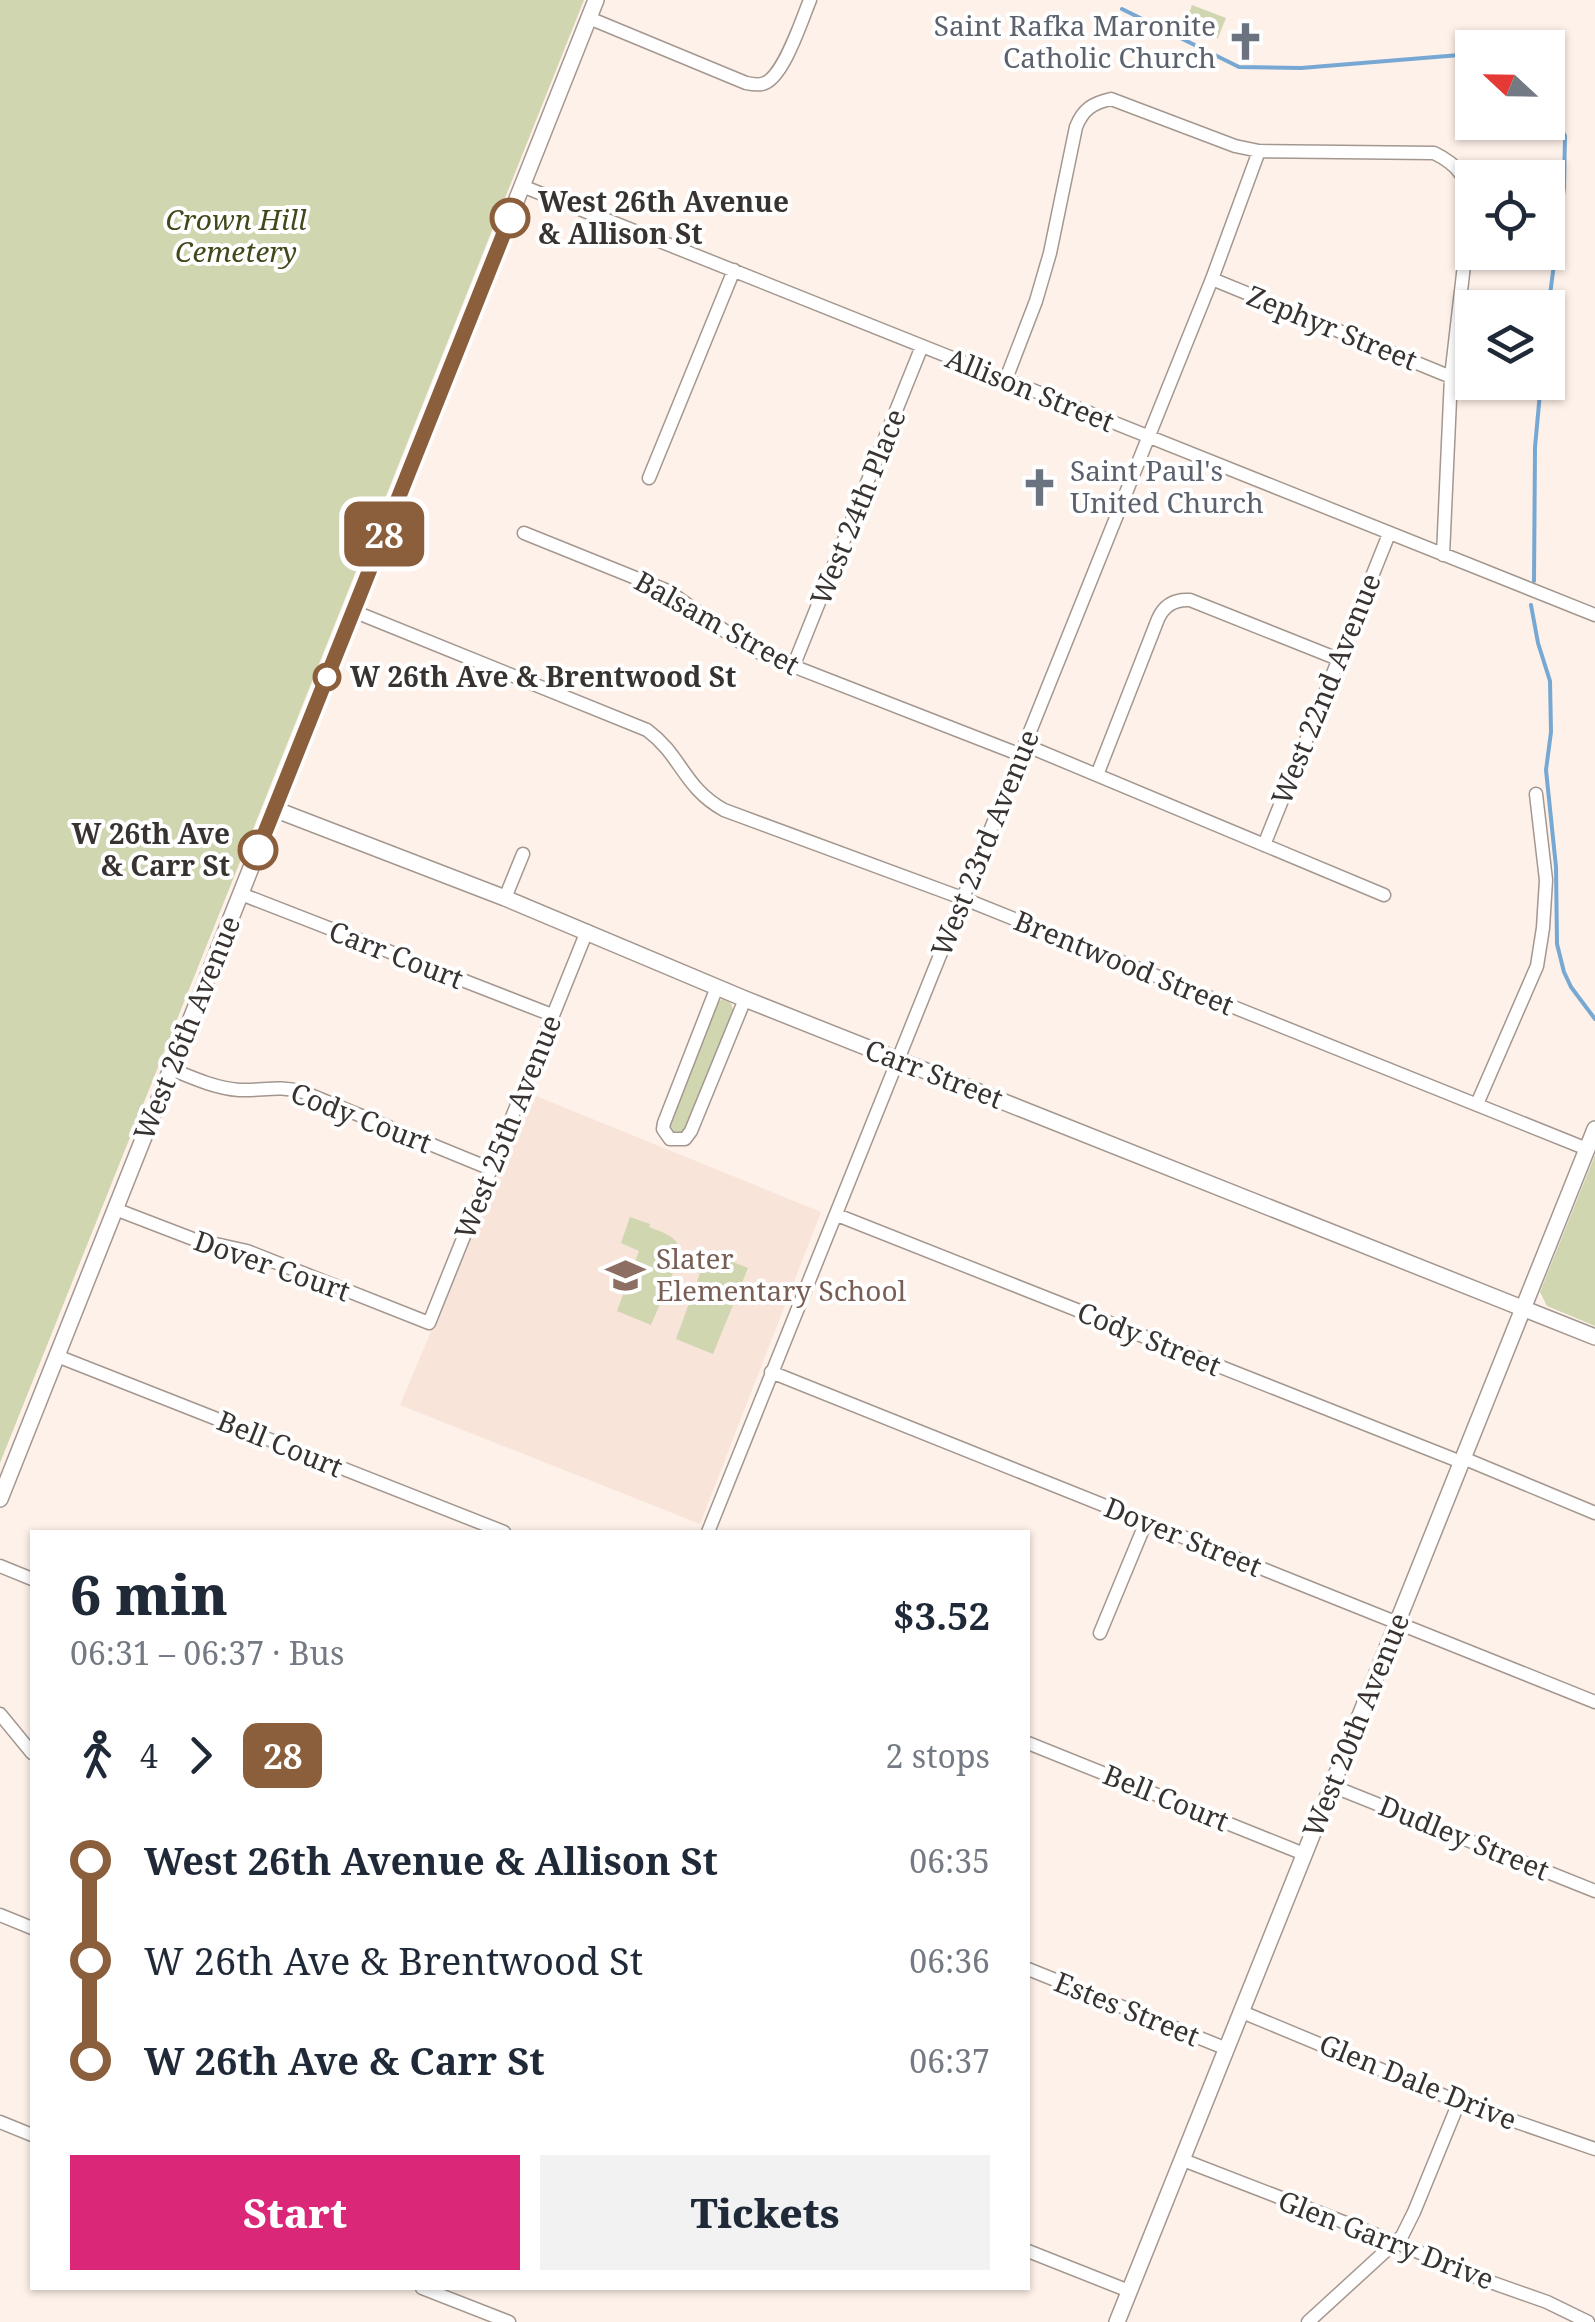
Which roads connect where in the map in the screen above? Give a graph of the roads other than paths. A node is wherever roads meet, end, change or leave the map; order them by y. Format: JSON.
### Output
{"nodes":[{"id":1,"x":596,"y":0,"type":"edge"},
{"id":2,"x":810,"y":0,"type":"edge"},
{"id":3,"x":589,"y":18,"type":"junction"},
{"id":4,"x":1259,"y":152,"type":"junction"},
{"id":5,"x":522,"y":186,"type":"junction"},
{"id":6,"x":734,"y":270,"type":"junction"},
{"id":7,"x":1212,"y":279,"type":"junction"},
{"id":8,"x":922,"y":346,"type":"junction"},
{"id":9,"x":1451,"y":378,"type":"junction"},
{"id":10,"x":1006,"y":379,"type":"junction"},
{"id":11,"x":1147,"y":437,"type":"junction"},
{"id":12,"x":649,"y":478,"type":"dead end"},
{"id":13,"x":524,"y":533,"type":"dead end"},
{"id":14,"x":1389,"y":534,"type":"junction"},
{"id":15,"x":1443,"y":554,"type":"junction"},
{"id":16,"x":353,"y":611,"type":"junction"},
{"id":17,"x":1595,"y":615,"type":"edge"},
{"id":18,"x":1338,"y":659,"type":"junction"},
{"id":19,"x":793,"y":667,"type":"junction"},
{"id":20,"x":1023,"y":750,"type":"junction"},
{"id":21,"x":1097,"y":775,"type":"junction"},
{"id":22,"x":1536,"y":794,"type":"dead end"},
{"id":23,"x":274,"y":808,"type":"junction"},
{"id":24,"x":1264,"y":844,"type":"junction"},
{"id":25,"x":522,"y":854,"type":"dead end"},
{"id":26,"x":240,"y":894,"type":"junction"},
{"id":27,"x":1384,"y":895,"type":"dead end"},
{"id":28,"x":505,"y":898,"type":"junction"},
{"id":29,"x":962,"y":898,"type":"junction"},
{"id":30,"x":587,"y":931,"type":"junction"},
{"id":31,"x":717,"y":987,"type":"junction"},
{"id":32,"x":745,"y":999,"type":"junction"},
{"id":33,"x":552,"y":1015,"type":"junction"},
{"id":34,"x":899,"y":1060,"type":"junction"},
{"id":35,"x":171,"y":1069,"type":"junction"},
{"id":36,"x":1477,"y":1104,"type":"junction"},
{"id":37,"x":1595,"y":1129,"type":"edge"},
{"id":38,"x":1587,"y":1149,"type":"junction"},
{"id":39,"x":491,"y":1169,"type":"junction"},
{"id":40,"x":116,"y":1208,"type":"junction"},
{"id":41,"x":836,"y":1216,"type":"junction"},
{"id":42,"x":1523,"y":1309,"type":"junction"},
{"id":43,"x":429,"y":1323,"type":"joint"},
{"id":44,"x":1595,"y":1337,"type":"edge"},
{"id":45,"x":56,"y":1356,"type":"junction"},
{"id":46,"x":772,"y":1372,"type":"junction"},
{"id":47,"x":1462,"y":1460,"type":"junction"},
{"id":48,"x":0,"y":1499,"type":"edge"},
{"id":49,"x":1595,"y":1513,"type":"edge"},
{"id":50,"x":1146,"y":1522,"type":"junction"},
{"id":51,"x":499,"y":1530,"type":"edge"},
{"id":52,"x":709,"y":1530,"type":"edge"},
{"id":53,"x":0,"y":1566,"type":"edge"},
{"id":54,"x":30,"y":1578,"type":"edge"},
{"id":55,"x":1397,"y":1623,"type":"junction"},
{"id":56,"x":1100,"y":1633,"type":"dead end"},
{"id":57,"x":1595,"y":1702,"type":"edge"},
{"id":58,"x":0,"y":1714,"type":"edge"},
{"id":59,"x":1030,"y":1743,"type":"edge"},
{"id":60,"x":30,"y":1751,"type":"edge"},
{"id":61,"x":1332,"y":1786,"type":"junction"},
{"id":62,"x":1304,"y":1854,"type":"junction"},
{"id":63,"x":1595,"y":1891,"type":"edge"},
{"id":64,"x":0,"y":1915,"type":"edge"},
{"id":65,"x":30,"y":1927,"type":"edge"},
{"id":66,"x":1030,"y":1971,"type":"edge"},
{"id":67,"x":1242,"y":2012,"type":"junction"},
{"id":68,"x":1227,"y":2049,"type":"junction"},
{"id":69,"x":1460,"y":2102,"type":"junction"},
{"id":70,"x":0,"y":2122,"type":"edge"},
{"id":71,"x":30,"y":2134,"type":"edge"},
{"id":72,"x":1595,"y":2149,"type":"edge"},
{"id":73,"x":1182,"y":2160,"type":"junction"},
{"id":74,"x":1394,"y":2242,"type":"junction"},
{"id":75,"x":1030,"y":2252,"type":"edge"},
{"id":76,"x":427,"y":2290,"type":"edge"},
{"id":77,"x":1129,"y":2291,"type":"junction"},
{"id":78,"x":509,"y":2322,"type":"edge"},
{"id":79,"x":1117,"y":2322,"type":"edge"},
{"id":80,"x":1308,"y":2322,"type":"edge"},
{"id":81,"x":1588,"y":2322,"type":"edge"}],
"edges":[{"from":1,"to":3,"type":"street","name":"West 26th Avenue"},
{"from":2,"to":3,"type":"street"},
{"from":3,"to":5,"type":"street","name":"West 26th Avenue"},
{"from":4,"to":7,"type":"street","name":"West 23rd Avenue"},
{"from":4,"to":9,"type":"street"},
{"from":4,"to":10,"type":"street"},
{"from":5,"to":6,"type":"street","name":"Allison Street"},
{"from":5,"to":16,"type":"street","name":"West 26th Avenue"},
{"from":6,"to":8,"type":"street","name":"Allison Street"},
{"from":6,"to":12,"type":"street"},
{"from":7,"to":9,"type":"street","name":"Zephyr Street"},
{"from":7,"to":11,"type":"street","name":"West 23rd Avenue"},
{"from":8,"to":10,"type":"street","name":"Allison Street"},
{"from":8,"to":19,"type":"street","name":"West 24th Place"},
{"from":9,"to":15,"type":"street"},
{"from":10,"to":11,"type":"street","name":"Allison Street"},
{"from":11,"to":14,"type":"street","name":"Allison Street"},
{"from":11,"to":20,"type":"street","name":"West 23rd Avenue"},
{"from":13,"to":19,"type":"street","name":"Balsam Street"},
{"from":14,"to":15,"type":"street","name":"Allison Street"},
{"from":14,"to":18,"type":"street","name":"West 22nd Avenue"},
{"from":15,"to":17,"type":"street","name":"Allison Street"},
{"from":16,"to":23,"type":"street","name":"West 26th Avenue"},
{"from":16,"to":29,"type":"street","name":"Brentwood Street"},
{"from":18,"to":21,"type":"street"},
{"from":18,"to":24,"type":"street","name":"West 22nd Avenue"},
{"from":19,"to":20,"type":"street","name":"Balsam Street"},
{"from":20,"to":21,"type":"street","name":"Balsam Street"},
{"from":20,"to":29,"type":"street","name":"West 23rd Avenue"},
{"from":21,"to":24,"type":"street","name":"Balsam Street"},
{"from":22,"to":36,"type":"street"},
{"from":23,"to":26,"type":"street","name":"West 26th Avenue"},
{"from":23,"to":28,"type":"street","name":"Carr Street"},
{"from":24,"to":27,"type":"street","name":"Balsam Street"},
{"from":25,"to":28,"type":"street"},
{"from":26,"to":33,"type":"street","name":"Carr Court"},
{"from":26,"to":35,"type":"street","name":"West 26th Avenue"},
{"from":28,"to":30,"type":"street","name":"Carr Street"},
{"from":29,"to":34,"type":"street","name":"West 23rd Avenue"},
{"from":29,"to":36,"type":"street","name":"Brentwood Street"},
{"from":30,"to":31,"type":"street","name":"Carr Street"},
{"from":30,"to":33,"type":"street","name":"West 25th Avenue"},
{"from":31,"to":32,"type":"street","name":"Carr Street"},
{"from":31,"to":32,"type":"street"},
{"from":32,"to":34,"type":"street","name":"Carr Street"},
{"from":33,"to":39,"type":"street","name":"West 25th Avenue"},
{"from":34,"to":41,"type":"street","name":"West 23rd Avenue"},
{"from":34,"to":42,"type":"street","name":"Carr Street"},
{"from":35,"to":39,"type":"street","name":"Cody Court"},
{"from":35,"to":40,"type":"street","name":"West 26th Avenue"},
{"from":36,"to":38,"type":"street","name":"Brentwood Street"},
{"from":37,"to":38,"type":"street","name":"West 20th Avenue"},
{"from":38,"to":42,"type":"street","name":"West 20th Avenue"},
{"from":39,"to":43,"type":"street","name":"West 25th Avenue"},
{"from":40,"to":43,"type":"street","name":"Dover Court"},
{"from":40,"to":45,"type":"street","name":"West 26th Avenue"},
{"from":41,"to":46,"type":"street","name":"West 23rd Avenue"},
{"from":41,"to":47,"type":"street","name":"Cody Street"},
{"from":42,"to":44,"type":"street","name":"Carr Street"},
{"from":42,"to":47,"type":"street","name":"West 20th Avenue"},
{"from":45,"to":48,"type":"street","name":"West 26th Avenue"},
{"from":45,"to":51,"type":"street","name":"Bell Court"},
{"from":46,"to":50,"type":"street","name":"Dover Street"},
{"from":46,"to":52,"type":"street","name":"West 23rd Avenue"},
{"from":47,"to":49,"type":"street","name":"Cody Street"},
{"from":47,"to":55,"type":"street","name":"West 20th Avenue"},
{"from":50,"to":55,"type":"street","name":"Dover Street"},
{"from":50,"to":56,"type":"street"},
{"from":53,"to":54,"type":"street"},
{"from":55,"to":57,"type":"street","name":"Dover Street"},
{"from":55,"to":61,"type":"street","name":"West 20th Avenue"},
{"from":58,"to":60,"type":"street"},
{"from":59,"to":62,"type":"street","name":"Bell Court"},
{"from":61,"to":62,"type":"street","name":"West 20th Avenue"},
{"from":61,"to":63,"type":"street","name":"Dudley Street"},
{"from":62,"to":67,"type":"street","name":"West 20th Avenue"},
{"from":64,"to":65,"type":"street"},
{"from":66,"to":68,"type":"street","name":"Estes Street"},
{"from":67,"to":68,"type":"street","name":"West 20th Avenue"},
{"from":67,"to":69,"type":"street","name":"Glen Dale Drive"},
{"from":68,"to":73,"type":"street","name":"West 20th Avenue"},
{"from":69,"to":72,"type":"street","name":"Glen Dale Drive"},
{"from":69,"to":74,"type":"street"},
{"from":70,"to":71,"type":"street"},
{"from":73,"to":74,"type":"street","name":"Glen Garry Drive"},
{"from":73,"to":77,"type":"street","name":"West 20th Avenue"},
{"from":74,"to":80,"type":"street"},
{"from":74,"to":81,"type":"street","name":"Glen Garry Drive"},
{"from":75,"to":77,"type":"street"},
{"from":76,"to":78,"type":"street"},
{"from":77,"to":79,"type":"street","name":"West 20th Avenue"}]}
